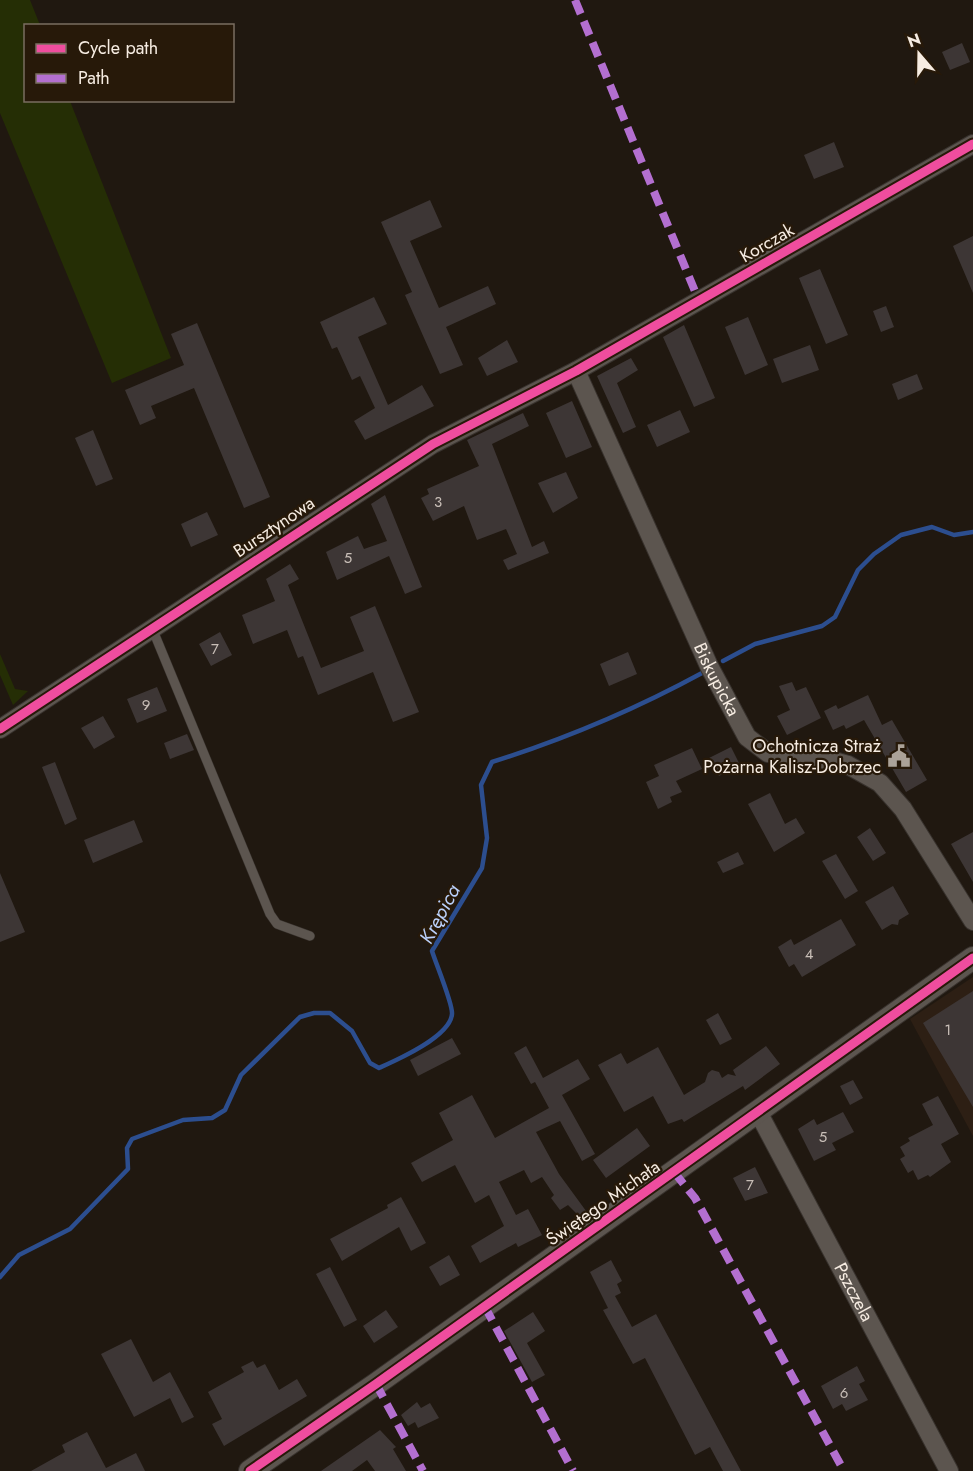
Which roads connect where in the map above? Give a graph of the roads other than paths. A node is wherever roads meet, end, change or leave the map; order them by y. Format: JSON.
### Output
{"nodes":[{"id":1,"x":973,"y":144,"type":"edge"},
{"id":2,"x":576,"y":371,"type":"junction"},
{"id":3,"x":152,"y":628,"type":"junction"},
{"id":4,"x":0,"y":729,"type":"edge"},
{"id":5,"x":973,"y":921,"type":"edge"},
{"id":6,"x":310,"y":936,"type":"dead end"},
{"id":7,"x":973,"y":958,"type":"edge"},
{"id":8,"x":758,"y":1112,"type":"junction"},
{"id":9,"x":250,"y":1471,"type":"edge"},
{"id":10,"x":949,"y":1471,"type":"edge"}],
"edges":[{"from":1,"to":2,"type":"street","name":"Korczak"},
{"from":2,"to":3,"type":"street","name":"Bursztynowa"},
{"from":2,"to":5,"type":"street","name":"Biskupicka"},
{"from":3,"to":4,"type":"street","name":"Bursztynowa"},
{"from":3,"to":6,"type":"lane"},
{"from":7,"to":8,"type":"street","name":"Świętego Michała"},
{"from":8,"to":9,"type":"street","name":"Świętego Michała"},
{"from":8,"to":10,"type":"street","name":"Pszczela"}]}
